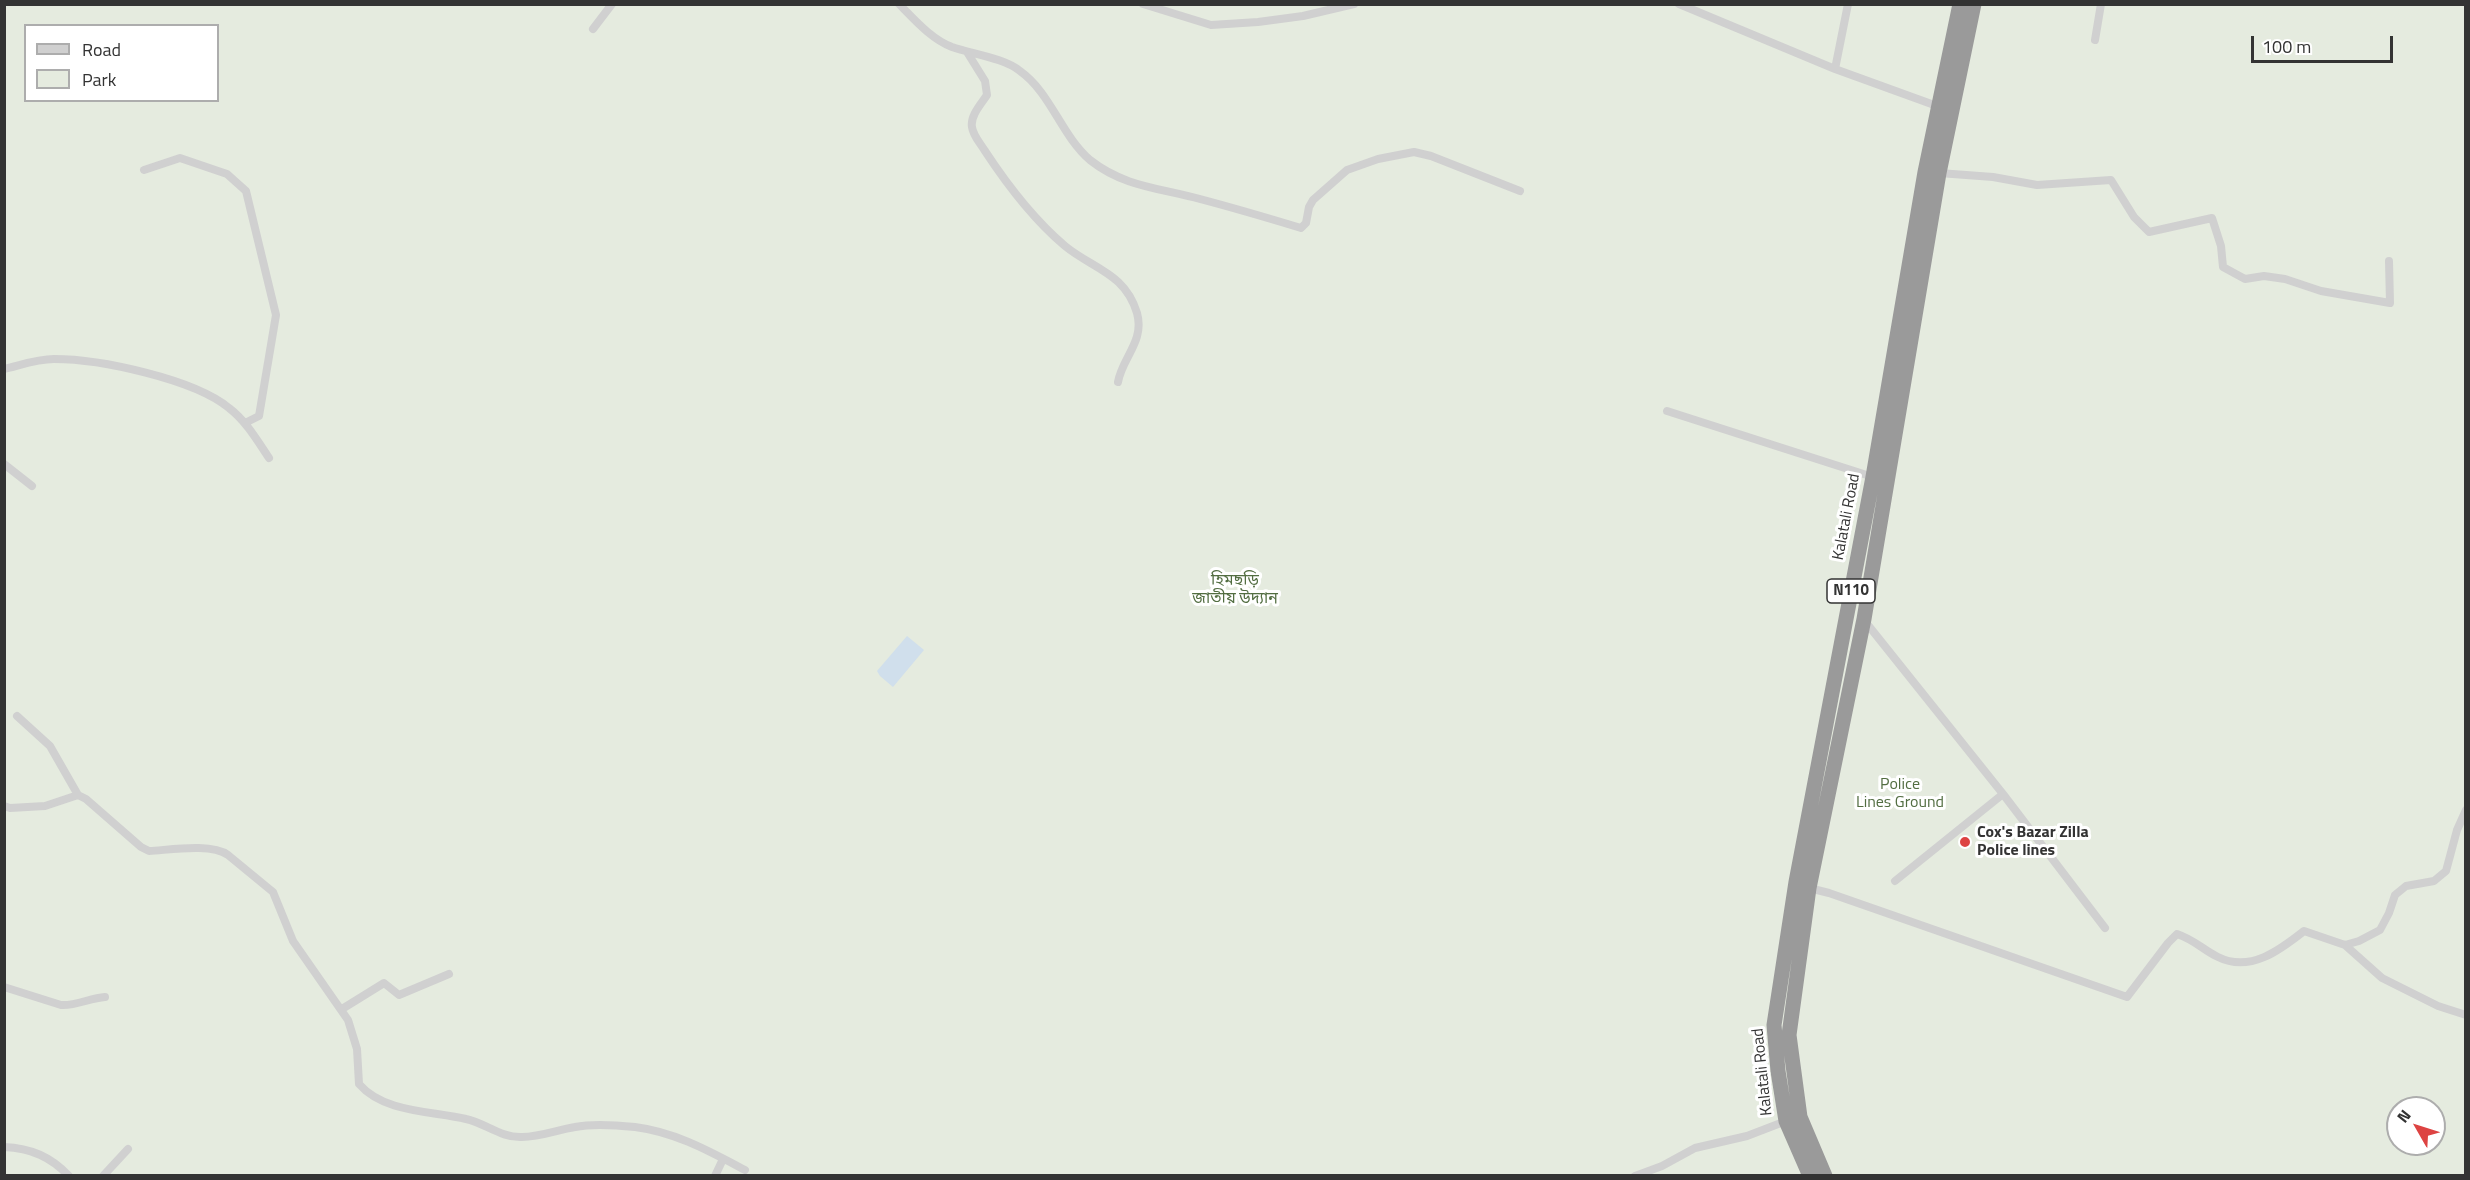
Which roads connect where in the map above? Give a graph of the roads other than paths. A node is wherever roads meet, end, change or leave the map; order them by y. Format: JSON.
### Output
{"nodes":[{"id":1,"x":612,"y":4,"type":"edge"},
{"id":2,"x":899,"y":4,"type":"edge"},
{"id":3,"x":1143,"y":4,"type":"edge"},
{"id":4,"x":1354,"y":4,"type":"edge"},
{"id":5,"x":1679,"y":4,"type":"edge"},
{"id":6,"x":1848,"y":4,"type":"edge"},
{"id":7,"x":1960,"y":4,"type":"edge"},
{"id":8,"x":1974,"y":4,"type":"edge"},
{"id":9,"x":2101,"y":4,"type":"edge"},
{"id":10,"x":593,"y":29,"type":"dead end"},
{"id":11,"x":2095,"y":40,"type":"dead end"},
{"id":12,"x":967,"y":52,"type":"junction"},
{"id":13,"x":1834,"y":69,"type":"junction"},
{"id":14,"x":1937,"y":106,"type":"junction"},
{"id":15,"x":144,"y":170,"type":"dead end"},
{"id":16,"x":1939,"y":173,"type":"junction"},
{"id":17,"x":1520,"y":191,"type":"dead end"},
{"id":18,"x":2389,"y":261,"type":"dead end"},
{"id":19,"x":4,"y":369,"type":"edge"},
{"id":20,"x":1118,"y":382,"type":"dead end"},
{"id":21,"x":1667,"y":411,"type":"dead end"},
{"id":22,"x":245,"y":423,"type":"junction"},
{"id":23,"x":269,"y":458,"type":"dead end"},
{"id":24,"x":4,"y":464,"type":"edge"},
{"id":25,"x":1879,"y":478,"type":"junction"},
{"id":26,"x":32,"y":486,"type":"dead end"},
{"id":27,"x":1864,"y":619,"type":"junction"},
{"id":28,"x":1840,"y":648,"type":"junction"},
{"id":29,"x":1857,"y":649,"type":"junction"},
{"id":30,"x":17,"y":716,"type":"dead end"},
{"id":31,"x":2003,"y":794,"type":"junction"},
{"id":32,"x":78,"y":795,"type":"junction"},
{"id":33,"x":4,"y":806,"type":"edge"},
{"id":34,"x":2466,"y":810,"type":"edge"},
{"id":35,"x":1895,"y":881,"type":"dead end"},
{"id":36,"x":1809,"y":888,"type":"junction"},
{"id":37,"x":2105,"y":928,"type":"dead end"},
{"id":38,"x":2345,"y":945,"type":"junction"},
{"id":39,"x":449,"y":974,"type":"dead end"},
{"id":40,"x":4,"y":987,"type":"edge"},
{"id":41,"x":105,"y":997,"type":"dead end"},
{"id":42,"x":342,"y":1009,"type":"junction"},
{"id":43,"x":2466,"y":1015,"type":"edge"},
{"id":44,"x":1786,"y":1121,"type":"junction"},
{"id":45,"x":4,"y":1147,"type":"edge"},
{"id":46,"x":128,"y":1149,"type":"dead end"},
{"id":47,"x":723,"y":1159,"type":"junction"},
{"id":48,"x":745,"y":1170,"type":"dead end"},
{"id":49,"x":69,"y":1176,"type":"edge"},
{"id":50,"x":104,"y":1176,"type":"edge"},
{"id":51,"x":715,"y":1176,"type":"edge"},
{"id":52,"x":1635,"y":1176,"type":"edge"},
{"id":53,"x":1810,"y":1176,"type":"edge"},
{"id":54,"x":1825,"y":1176,"type":"edge"}],
"edges":[{"from":1,"to":10,"type":"street"},
{"from":2,"to":12,"type":"street"},
{"from":3,"to":4,"type":"street"},
{"from":5,"to":13,"type":"street"},
{"from":6,"to":13,"type":"street"},
{"from":7,"to":14,"type":"highway","name":"Kalatali Road","number":"N110"},
{"from":8,"to":16,"type":"highway","name":"Kalatali Road","number":"N110"},
{"from":9,"to":11,"type":"street"},
{"from":12,"to":17,"type":"street"},
{"from":12,"to":20,"type":"street"},
{"from":13,"to":14,"type":"street"},
{"from":14,"to":25,"type":"highway","name":"Kalatali Road","number":"N110"},
{"from":15,"to":22,"type":"street"},
{"from":16,"to":18,"type":"street"},
{"from":16,"to":25,"type":"highway","name":"Kalatali Road","number":"N110"},
{"from":19,"to":22,"type":"street"},
{"from":21,"to":25,"type":"street"},
{"from":22,"to":23,"type":"street"},
{"from":24,"to":26,"type":"street"},
{"from":25,"to":27,"type":"highway","name":"Kalatali Road","number":"N110"},
{"from":25,"to":28,"type":"highway","name":"Kalatali Road","number":"N110"},
{"from":27,"to":29,"type":"highway","name":"Kalatali Road","number":"N110"},
{"from":27,"to":31,"type":"street"},
{"from":28,"to":29,"type":"highway"},
{"from":28,"to":44,"type":"highway","name":"Kalatali Road","number":"N110"},
{"from":29,"to":36,"type":"highway","name":"Kalatali Road","number":"N110"},
{"from":30,"to":32,"type":"street"},
{"from":31,"to":35,"type":"street"},
{"from":31,"to":37,"type":"street"},
{"from":32,"to":33,"type":"street"},
{"from":32,"to":42,"type":"street"},
{"from":34,"to":38,"type":"street"},
{"from":36,"to":38,"type":"street"},
{"from":36,"to":54,"type":"highway","name":"Kalatali Road","number":"N110"},
{"from":38,"to":43,"type":"street"},
{"from":39,"to":42,"type":"street"},
{"from":40,"to":41,"type":"street"},
{"from":42,"to":47,"type":"street"},
{"from":44,"to":52,"type":"street"},
{"from":44,"to":53,"type":"highway","name":"Kalatali Road","number":"N110"},
{"from":45,"to":49,"type":"street"},
{"from":46,"to":50,"type":"street"},
{"from":47,"to":48,"type":"street"},
{"from":47,"to":51,"type":"street"}]}
